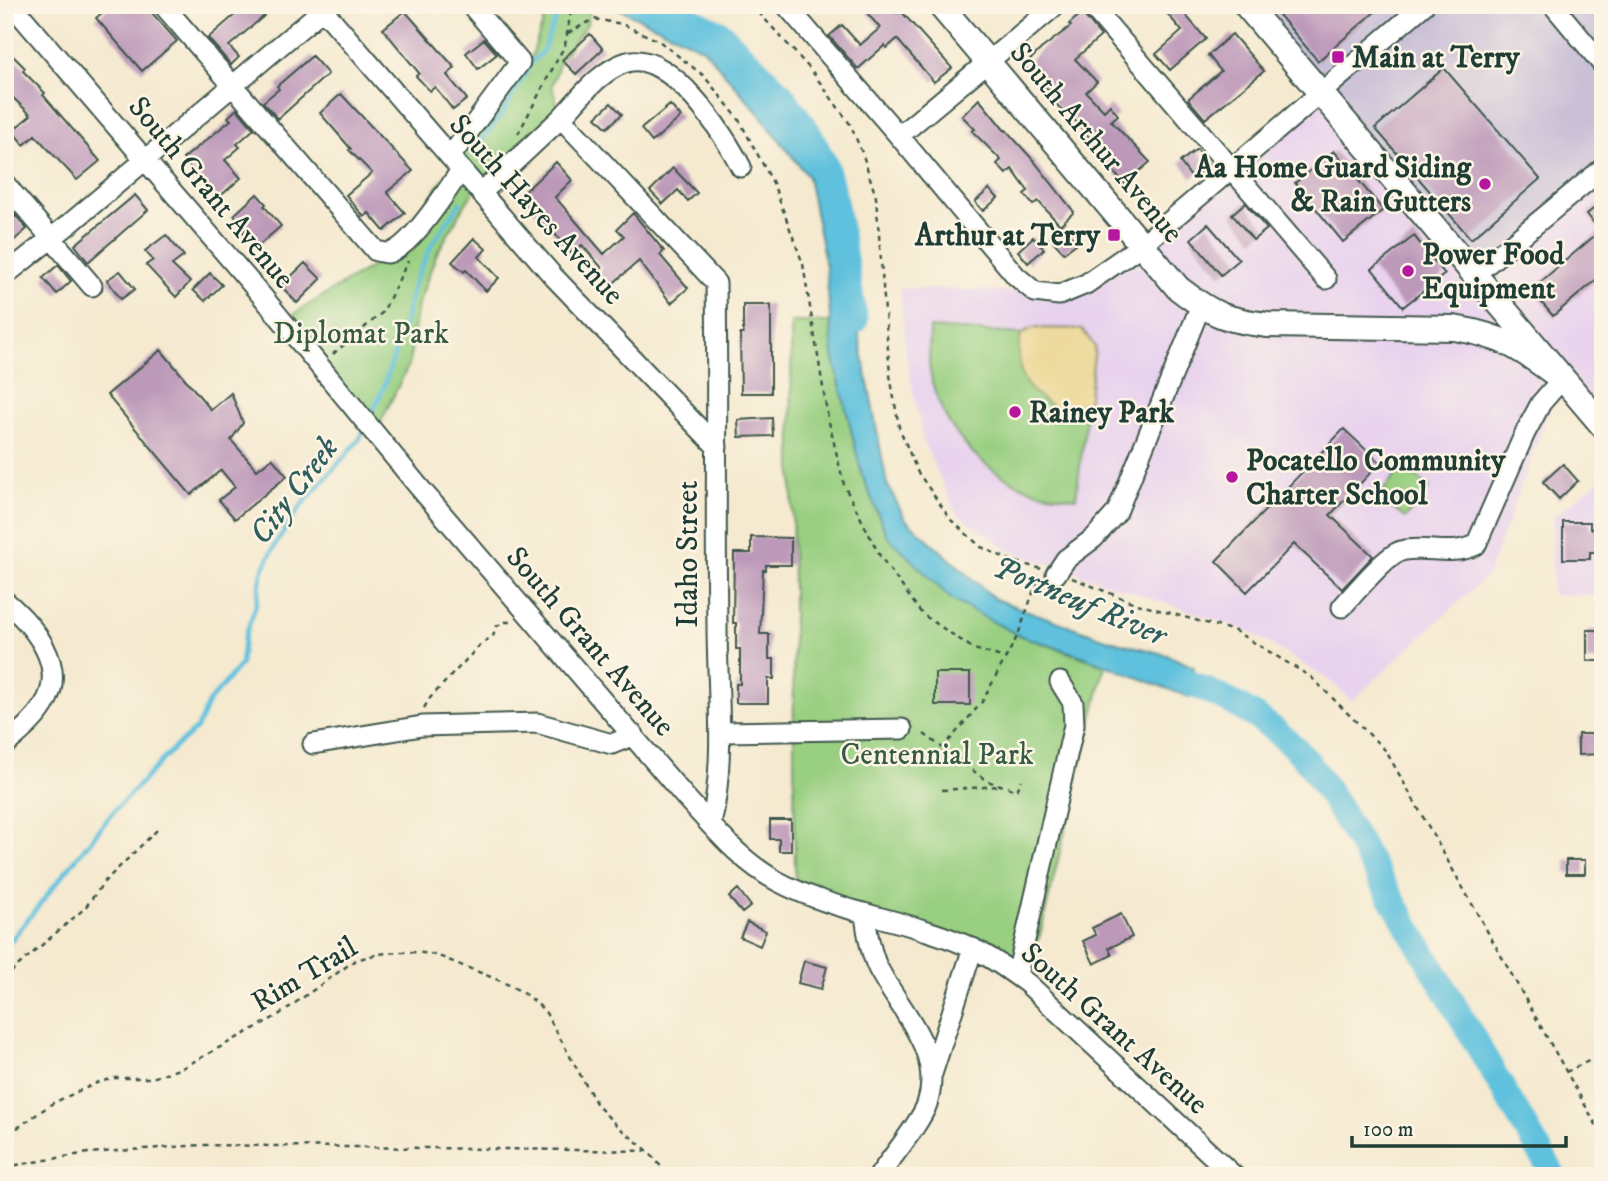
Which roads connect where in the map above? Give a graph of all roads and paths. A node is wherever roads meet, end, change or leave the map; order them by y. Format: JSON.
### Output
{"nodes":[{"id":1,"x":12,"y":5,"type":"edge"},
{"id":2,"x":163,"y":5,"type":"edge"},
{"id":3,"x":471,"y":5,"type":"edge"},
{"id":4,"x":572,"y":5,"type":"edge"},
{"id":5,"x":752,"y":5,"type":"edge"},
{"id":6,"x":786,"y":5,"type":"edge"},
{"id":7,"x":940,"y":5,"type":"edge"},
{"id":8,"x":1056,"y":5,"type":"edge"},
{"id":9,"x":1091,"y":5,"type":"edge"},
{"id":10,"x":1247,"y":5,"type":"edge"},
{"id":11,"x":1553,"y":5,"type":"edge"},
{"id":12,"x":323,"y":7,"type":"edge"},
{"id":13,"x":1412,"y":9,"type":"edge"},
{"id":14,"x":568,"y":33,"type":"junction"},
{"id":15,"x":988,"y":62,"type":"junction"},
{"id":16,"x":1603,"y":65,"type":"edge"},
{"id":17,"x":231,"y":86,"type":"junction"},
{"id":18,"x":1321,"y":93,"type":"junction"},
{"id":19,"x":561,"y":118,"type":"junction"},
{"id":20,"x":899,"y":136,"type":"junction"},
{"id":21,"x":517,"y":137,"type":"dead end"},
{"id":22,"x":145,"y":158,"type":"junction"},
{"id":23,"x":456,"y":164,"type":"junction"},
{"id":24,"x":741,"y":167,"type":"dead end"},
{"id":25,"x":1231,"y":169,"type":"junction"},
{"id":26,"x":1603,"y":169,"type":"edge"},
{"id":27,"x":5,"y":184,"type":"edge"},
{"id":28,"x":481,"y":193,"type":"junction"},
{"id":29,"x":52,"y":238,"type":"junction"},
{"id":30,"x":1143,"y":244,"type":"junction"},
{"id":31,"x":411,"y":256,"type":"dead end"},
{"id":32,"x":5,"y":275,"type":"edge"},
{"id":33,"x":1326,"y":279,"type":"dead end"},
{"id":34,"x":1481,"y":285,"type":"junction"},
{"id":35,"x":92,"y":286,"type":"dead end"},
{"id":36,"x":1201,"y":305,"type":"junction"},
{"id":37,"x":1477,"y":332,"type":"junction"},
{"id":38,"x":319,"y":365,"type":"junction"},
{"id":39,"x":1562,"y":379,"type":"junction"},
{"id":40,"x":1603,"y":426,"type":"edge"},
{"id":41,"x":716,"y":447,"type":"junction"},
{"id":42,"x":1049,"y":571,"type":"junction"},
{"id":43,"x":5,"y":601,"type":"edge"},
{"id":44,"x":1342,"y":607,"type":"dead end"},
{"id":45,"x":526,"y":610,"type":"junction"},
{"id":46,"x":1005,"y":658,"type":"junction"},
{"id":47,"x":1060,"y":681,"type":"dead end"},
{"id":48,"x":411,"y":728,"type":"junction"},
{"id":49,"x":902,"y":729,"type":"dead end"},
{"id":50,"x":720,"y":732,"type":"junction"},
{"id":51,"x":924,"y":734,"type":"dead end"},
{"id":52,"x":634,"y":735,"type":"junction"},
{"id":53,"x":313,"y":744,"type":"dead end"},
{"id":54,"x":5,"y":745,"type":"edge"},
{"id":55,"x":942,"y":749,"type":"junction"},
{"id":56,"x":1022,"y":780,"type":"dead end"},
{"id":57,"x":1002,"y":786,"type":"junction"},
{"id":58,"x":942,"y":790,"type":"dead end"},
{"id":59,"x":711,"y":825,"type":"junction"},
{"id":60,"x":159,"y":828,"type":"dead end"},
{"id":61,"x":865,"y":914,"type":"junction"},
{"id":62,"x":973,"y":948,"type":"junction"},
{"id":63,"x":1017,"y":975,"type":"junction"},
{"id":64,"x":5,"y":981,"type":"edge"},
{"id":65,"x":1603,"y":1054,"type":"edge"},
{"id":66,"x":1566,"y":1072,"type":"junction"},
{"id":67,"x":931,"y":1076,"type":"junction"},
{"id":68,"x":1603,"y":1137,"type":"edge"},
{"id":69,"x":5,"y":1144,"type":"edge"},
{"id":70,"x":649,"y":1151,"type":"junction"},
{"id":71,"x":5,"y":1167,"type":"edge"},
{"id":72,"x":668,"y":1176,"type":"edge"},
{"id":73,"x":879,"y":1176,"type":"edge"},
{"id":74,"x":1234,"y":1176,"type":"edge"}],
"edges":[{"from":1,"to":22,"type":"street","name":"South Grant Avenue"},
{"from":2,"to":17,"type":"street"},
{"from":3,"to":23,"type":"street"},
{"from":4,"to":14,"type":"path"},
{"from":5,"to":42,"type":"path"},
{"from":6,"to":20,"type":"street"},
{"from":7,"to":15,"type":"main road","name":"South Arthur Avenue"},
{"from":8,"to":15,"type":"street"},
{"from":9,"to":25,"type":"street"},
{"from":10,"to":18,"type":"main road"},
{"from":11,"to":16,"type":"street"},
{"from":12,"to":17,"type":"street"},
{"from":12,"to":23,"type":"street","name":"South Hayes Avenue"},
{"from":13,"to":18,"type":"street"},
{"from":14,"to":21,"type":"path"},
{"from":14,"to":46,"type":"path"},
{"from":15,"to":20,"type":"street"},
{"from":15,"to":30,"type":"main road","name":"South Arthur Avenue"},
{"from":17,"to":22,"type":"street"},
{"from":17,"to":23,"type":"street"},
{"from":18,"to":25,"type":"street"},
{"from":18,"to":34,"type":"main road"},
{"from":19,"to":24,"type":"street"},
{"from":19,"to":28,"type":"street"},
{"from":19,"to":41,"type":"street","name":"Idaho Street"},
{"from":20,"to":30,"type":"street"},
{"from":22,"to":29,"type":"street"},
{"from":22,"to":38,"type":"street","name":"South Grant Avenue"},
{"from":23,"to":28,"type":"street","name":"South Hayes Avenue"},
{"from":25,"to":30,"type":"street"},
{"from":25,"to":33,"type":"street"},
{"from":26,"to":34,"type":"street"},
{"from":27,"to":29,"type":"street"},
{"from":28,"to":41,"type":"street","name":"South Hayes Avenue"},
{"from":29,"to":32,"type":"street"},
{"from":29,"to":35,"type":"street"},
{"from":30,"to":36,"type":"main road","name":"South Arthur Avenue"},
{"from":31,"to":38,"type":"path"},
{"from":34,"to":37,"type":"main road"},
{"from":34,"to":39,"type":"main road"},
{"from":36,"to":37,"type":"main road","name":"South Arthur Avenue"},
{"from":36,"to":42,"type":"street"},
{"from":37,"to":39,"type":"main road","name":"South Arthur Avenue"},
{"from":38,"to":45,"type":"street","name":"South Grant Avenue"},
{"from":39,"to":40,"type":"main road"},
{"from":39,"to":44,"type":"street"},
{"from":41,"to":50,"type":"street","name":"Idaho Street"},
{"from":42,"to":46,"type":"path"},
{"from":42,"to":66,"type":"path"},
{"from":43,"to":54,"type":"street"},
{"from":45,"to":48,"type":"path"},
{"from":45,"to":52,"type":"street","name":"South Grant Avenue"},
{"from":46,"to":55,"type":"path"},
{"from":47,"to":63,"type":"street"},
{"from":48,"to":52,"type":"street"},
{"from":48,"to":53,"type":"street"},
{"from":49,"to":50,"type":"street"},
{"from":50,"to":59,"type":"street","name":"Idaho Street"},
{"from":51,"to":55,"type":"path"},
{"from":52,"to":59,"type":"street","name":"South Grant Avenue"},
{"from":55,"to":57,"type":"path"},
{"from":56,"to":57,"type":"path"},
{"from":57,"to":58,"type":"path"},
{"from":59,"to":61,"type":"street","name":"South Grant Avenue"},
{"from":60,"to":64,"type":"path"},
{"from":61,"to":62,"type":"street","name":"South Grant Avenue"},
{"from":61,"to":67,"type":"street"},
{"from":62,"to":63,"type":"street","name":"South Grant Avenue"},
{"from":62,"to":67,"type":"street"},
{"from":63,"to":74,"type":"street","name":"South Grant Avenue"},
{"from":65,"to":66,"type":"path"},
{"from":66,"to":68,"type":"path"},
{"from":67,"to":73,"type":"street"},
{"from":69,"to":70,"type":"path","name":"Rim Trail"},
{"from":70,"to":71,"type":"path"},
{"from":70,"to":72,"type":"path","name":"Rim Trail"}]}
